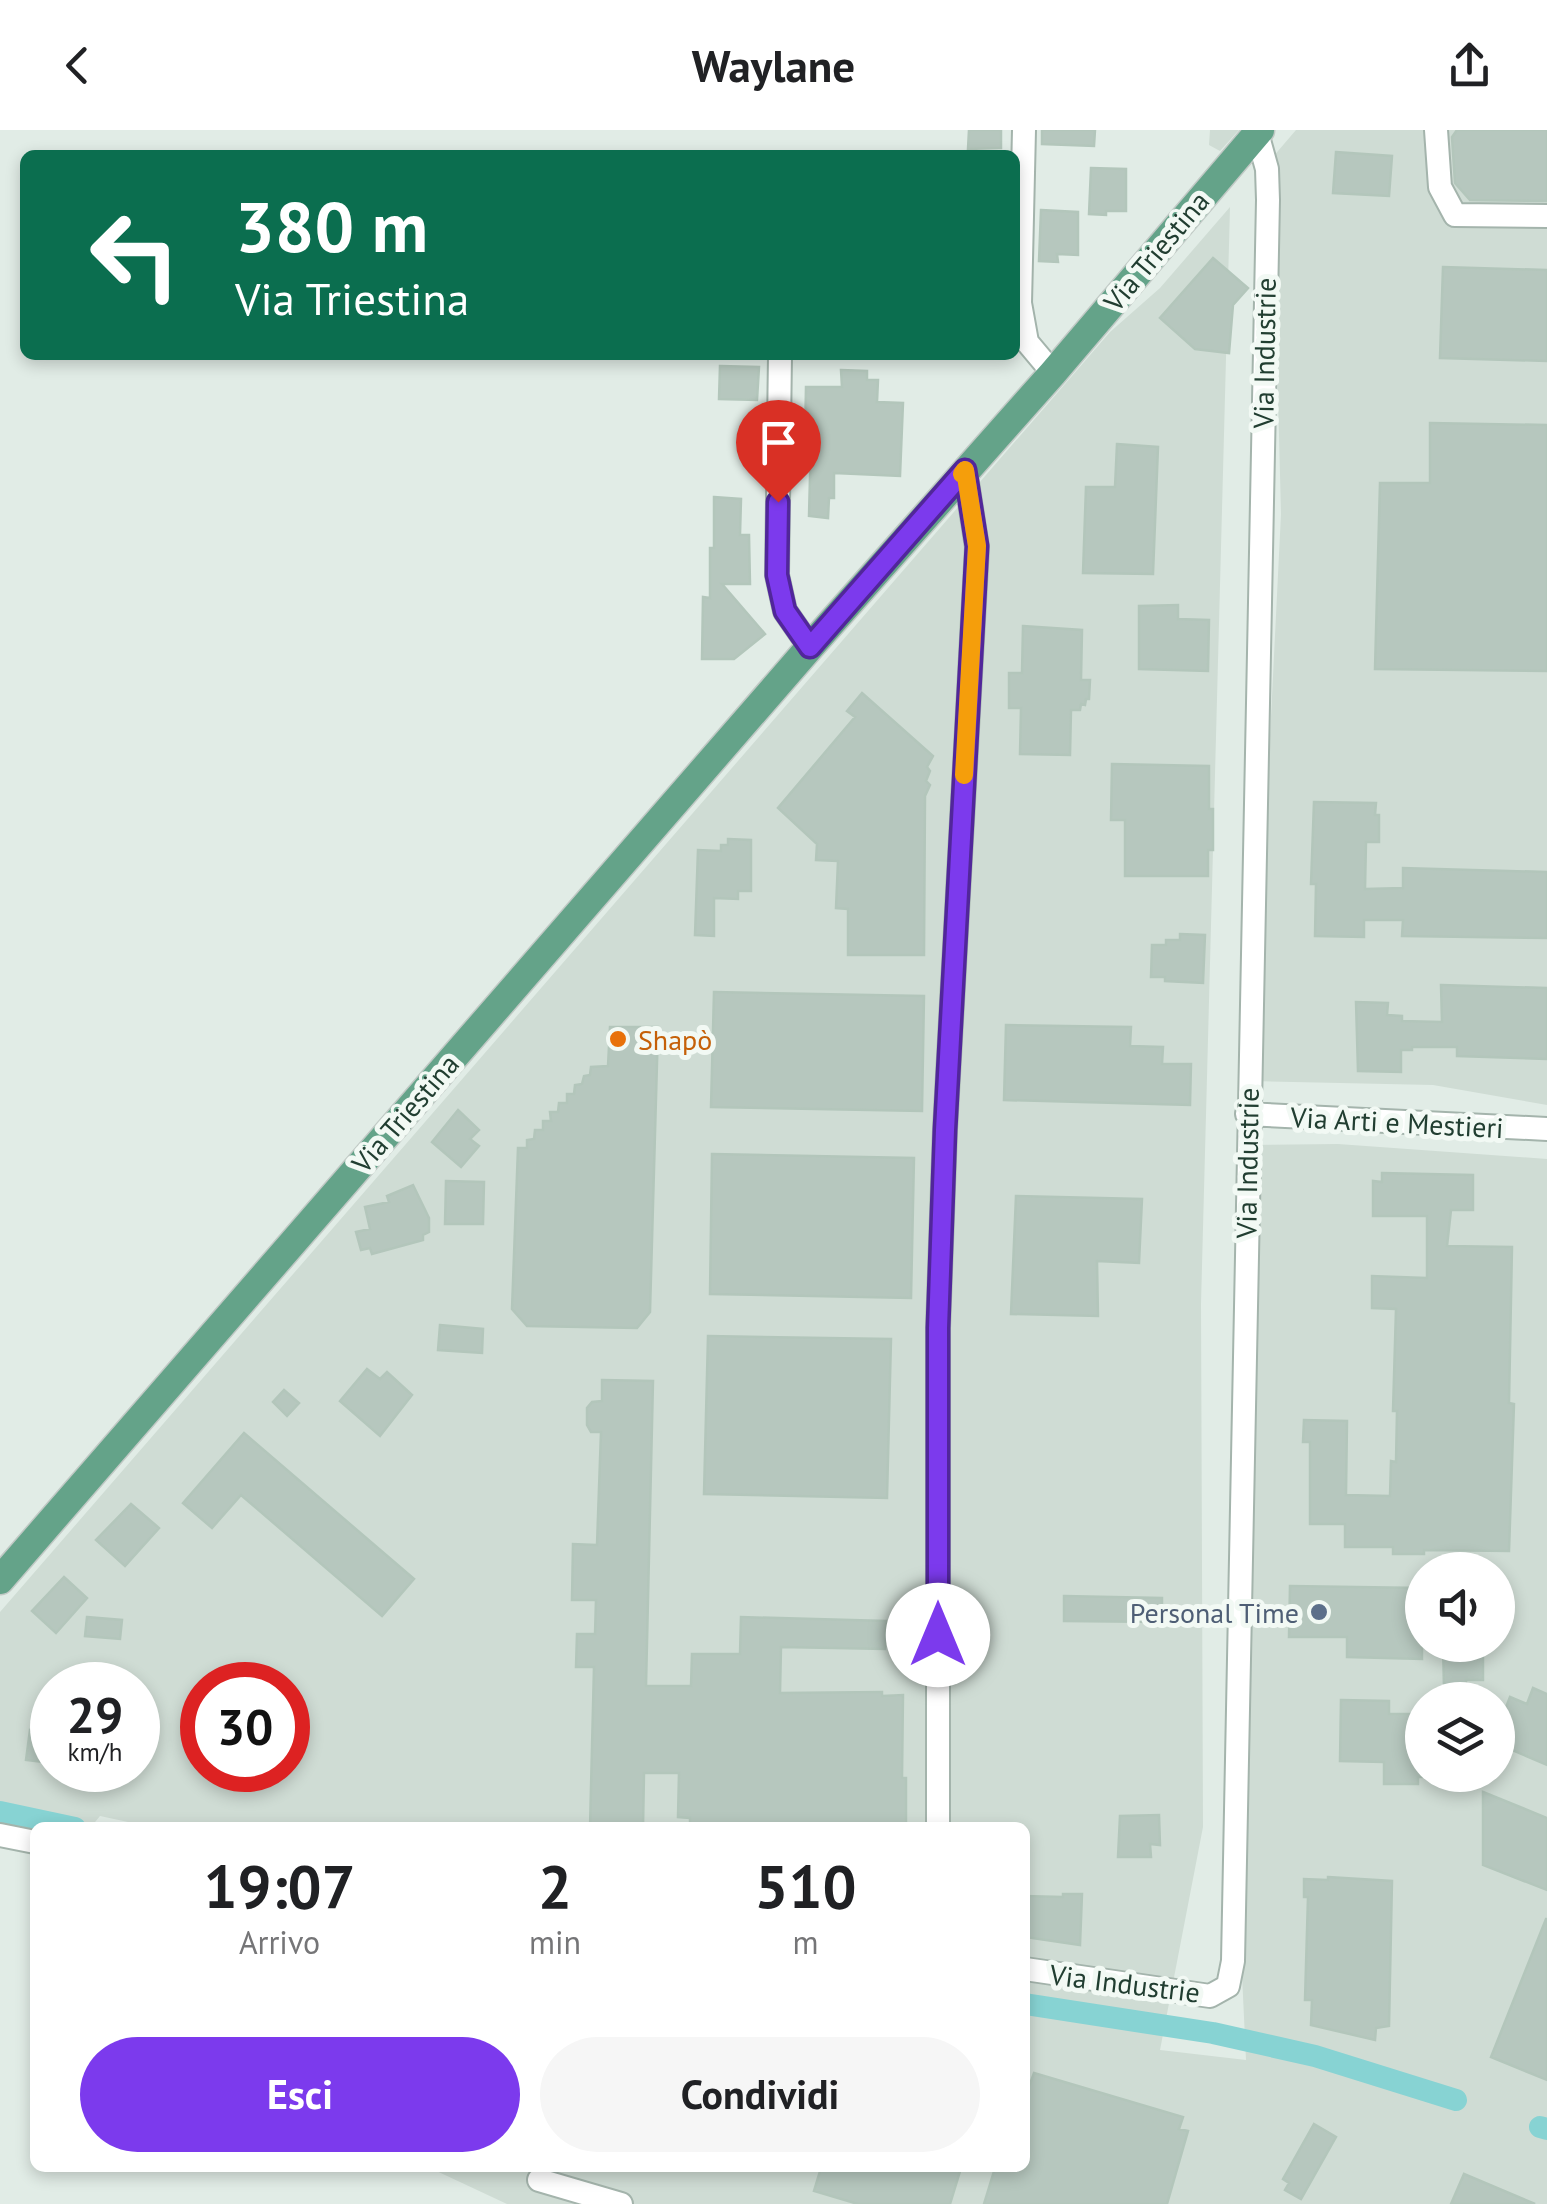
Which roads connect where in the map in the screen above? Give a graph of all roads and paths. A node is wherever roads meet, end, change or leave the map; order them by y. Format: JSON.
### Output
{"nodes":[{"id":1,"x":1024,"y":130,"type":"edge"},
{"id":2,"x":1436,"y":130,"type":"edge"},
{"id":3,"x":1258,"y":132,"type":"edge"},
{"id":4,"x":1547,"y":216,"type":"edge"},
{"id":5,"x":780,"y":360,"type":"edge"},
{"id":6,"x":1053,"y":372,"type":"junction"},
{"id":7,"x":965,"y":470,"type":"junction"},
{"id":8,"x":810,"y":647,"type":"junction"},
{"id":9,"x":1247,"y":1114,"type":"junction"},
{"id":10,"x":1547,"y":1129,"type":"edge"},
{"id":11,"x":0,"y":1580,"type":"edge"},
{"id":12,"x":938,"y":1822,"type":"edge"},
{"id":13,"x":0,"y":1835,"type":"edge"},
{"id":14,"x":30,"y":1841,"type":"edge"},
{"id":15,"x":1030,"y":1971,"type":"edge"},
{"id":16,"x":539,"y":2180,"type":"dead end"},
{"id":17,"x":621,"y":2204,"type":"edge"}],
"edges":[{"from":1,"to":6,"type":"street"},
{"from":2,"to":4,"type":"street"},
{"from":3,"to":6,"type":"main road","name":"Via Triestina"},
{"from":3,"to":9,"type":"street","name":"Via Industrie"},
{"from":5,"to":8,"type":"street"},
{"from":6,"to":7,"type":"main road","name":"Via Triestina"},
{"from":7,"to":8,"type":"main road","name":"Via Triestina"},
{"from":7,"to":12,"type":"street"},
{"from":8,"to":11,"type":"main road","name":"Via Triestina"},
{"from":9,"to":10,"type":"street","name":"Via Arti e Mestieri"},
{"from":9,"to":15,"type":"street","name":"Via Industrie"},
{"from":13,"to":14,"type":"street"},
{"from":16,"to":17,"type":"street"}]}
